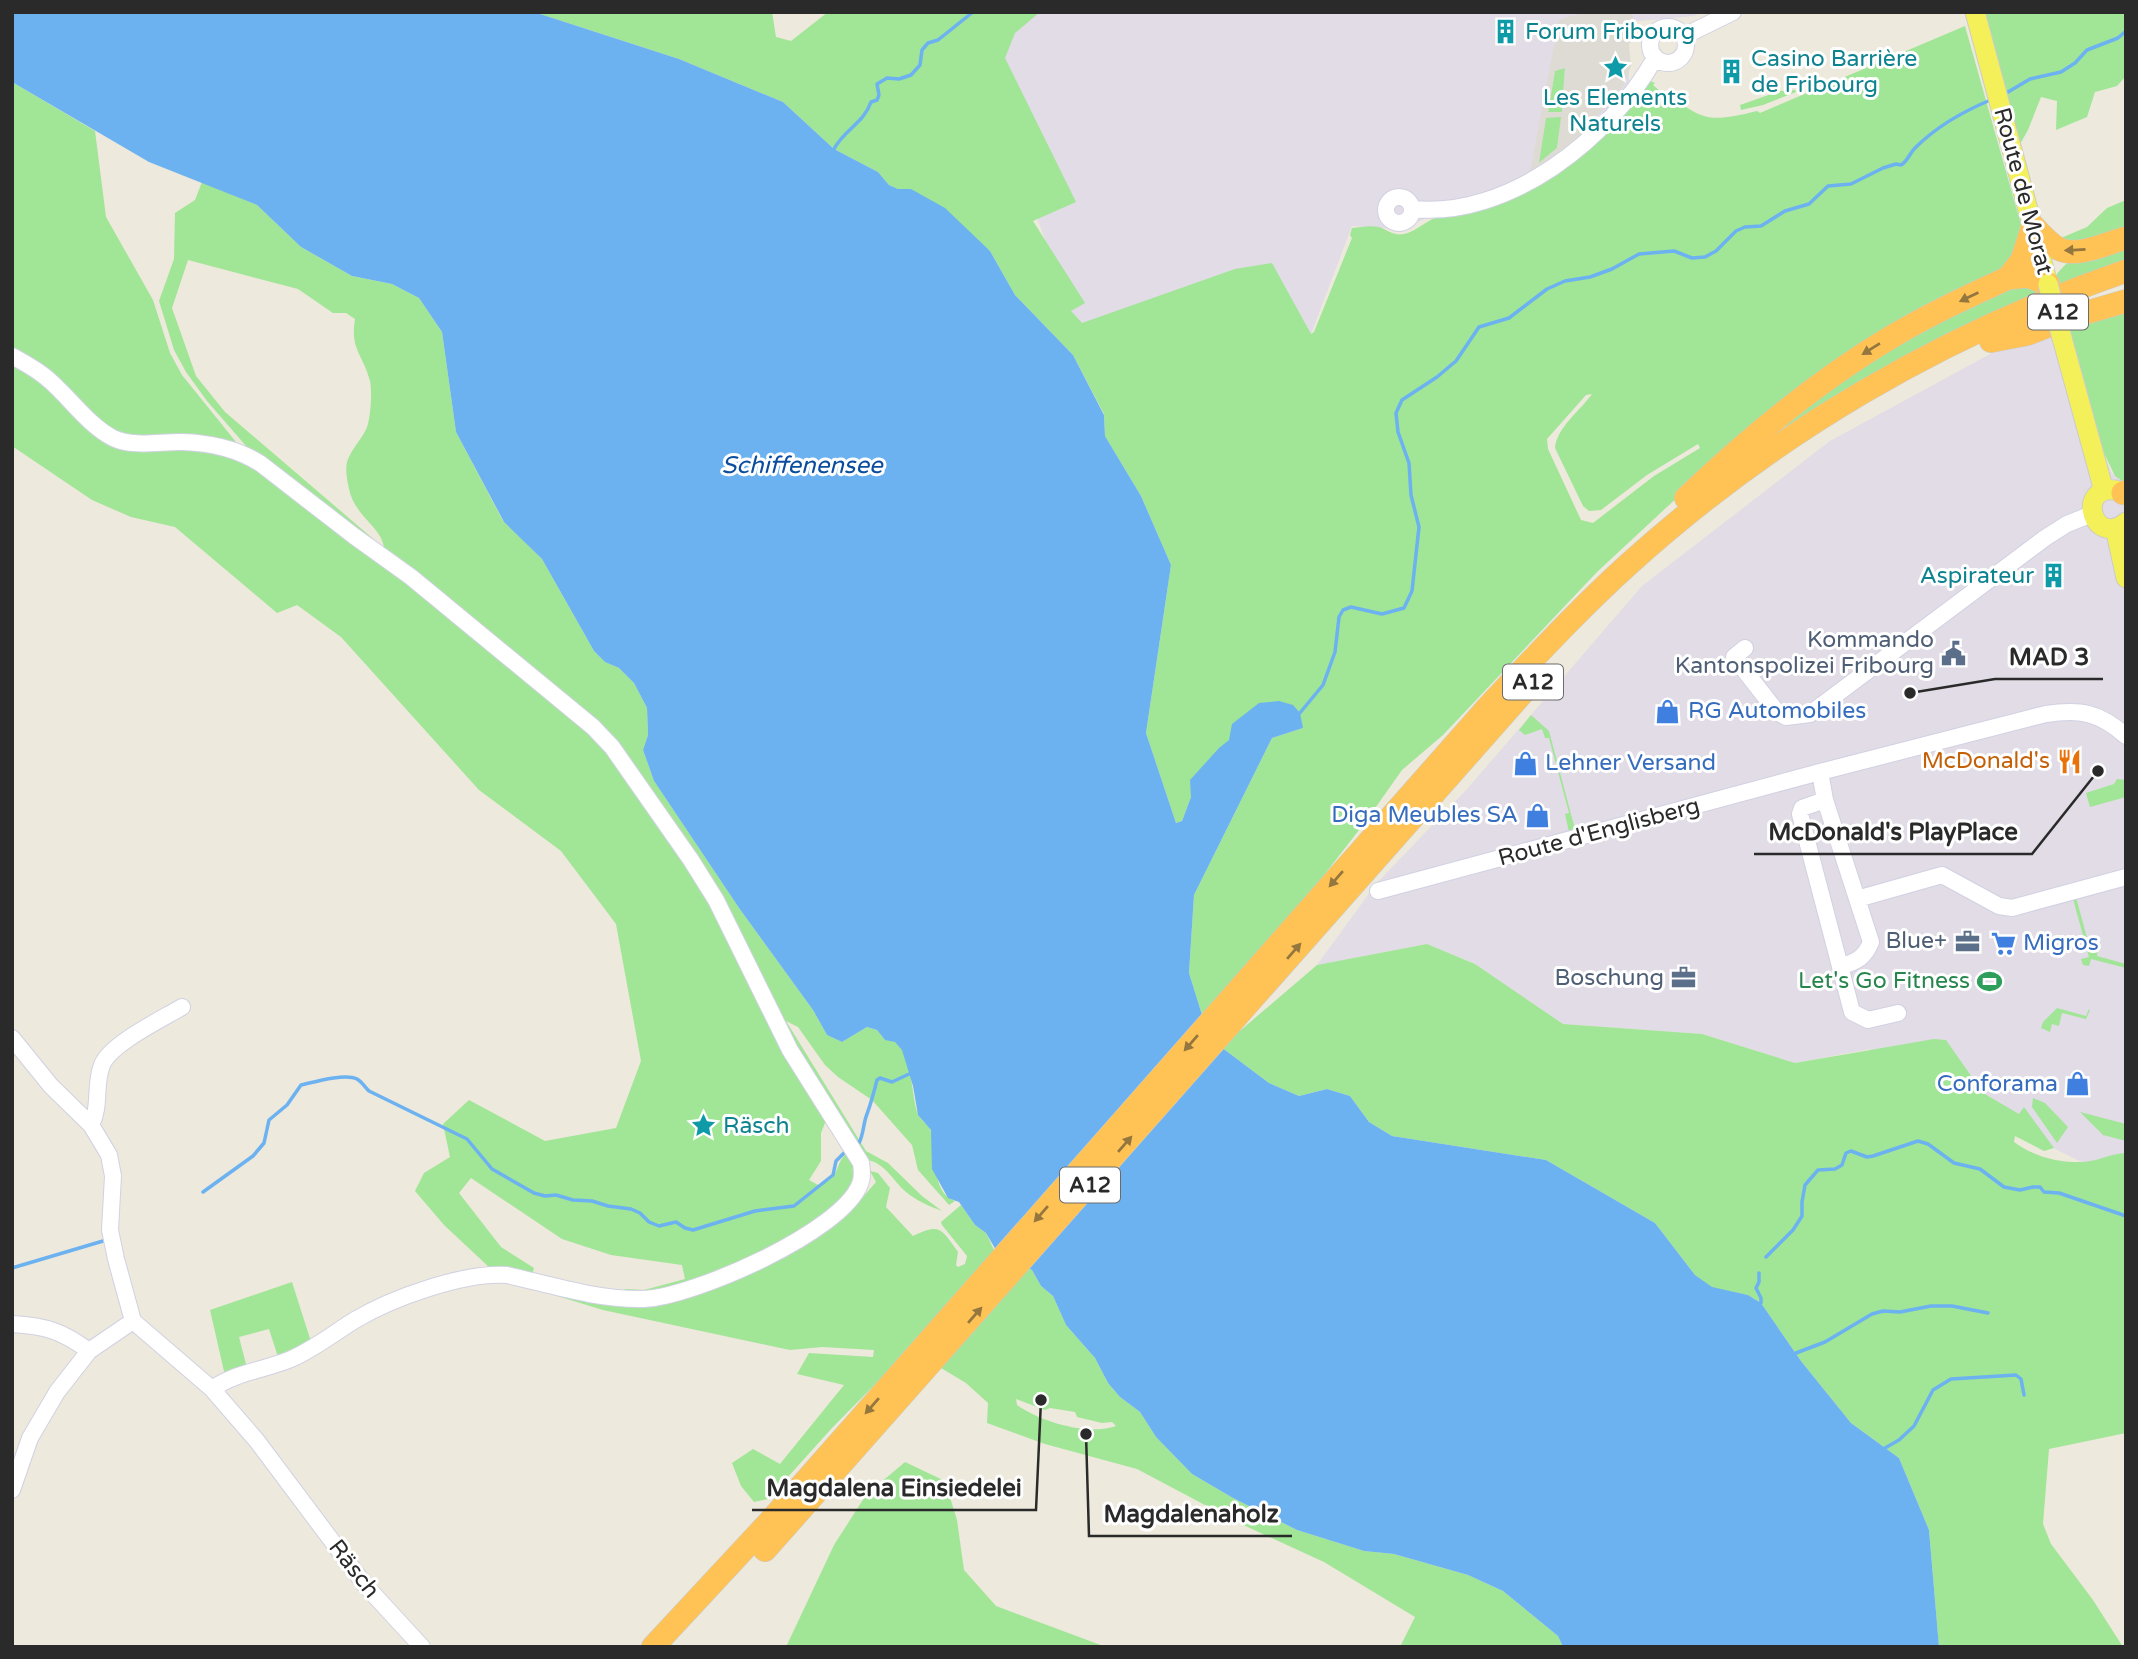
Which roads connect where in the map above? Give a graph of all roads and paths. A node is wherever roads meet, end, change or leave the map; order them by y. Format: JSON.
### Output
{"nodes":[{"id":1,"x":1656,"y":12,"type":"edge"},
{"id":2,"x":1733,"y":12,"type":"edge"},
{"id":3,"x":1975,"y":12,"type":"edge"},
{"id":4,"x":1659,"y":29,"type":"junction"},
{"id":5,"x":1684,"y":36,"type":"junction"},
{"id":6,"x":1655,"y":58,"type":"junction"},
{"id":7,"x":1412,"y":209,"type":"dead end"},
{"id":8,"x":2033,"y":226,"type":"junction"},
{"id":9,"x":2125,"y":239,"type":"edge"},
{"id":10,"x":2126,"y":271,"type":"edge"},
{"id":11,"x":2008,"y":278,"type":"junction"},
{"id":12,"x":2048,"y":284,"type":"junction"},
{"id":13,"x":2126,"y":287,"type":"edge"},
{"id":14,"x":2126,"y":301,"type":"edge"},
{"id":15,"x":1991,"y":341,"type":"junction"},
{"id":16,"x":12,"y":356,"type":"edge"},
{"id":17,"x":2120,"y":493,"type":"edge"},
{"id":18,"x":2092,"y":514,"type":"junction"},
{"id":19,"x":2121,"y":525,"type":"edge"},
{"id":20,"x":2126,"y":578,"type":"edge"},
{"id":21,"x":1562,"y":629,"type":"junction"},
{"id":22,"x":1745,"y":648,"type":"dead end"},
{"id":23,"x":2126,"y":736,"type":"edge"},
{"id":24,"x":1820,"y":772,"type":"junction"},
{"id":25,"x":1825,"y":800,"type":"junction"},
{"id":26,"x":2126,"y":877,"type":"edge"},
{"id":27,"x":1378,"y":891,"type":"dead end"},
{"id":28,"x":1857,"y":899,"type":"junction"},
{"id":29,"x":1841,"y":966,"type":"junction"},
{"id":30,"x":1243,"y":997,"type":"junction"},
{"id":31,"x":182,"y":1007,"type":"dead end"},
{"id":32,"x":1898,"y":1013,"type":"dead end"},
{"id":33,"x":12,"y":1038,"type":"edge"},
{"id":34,"x":91,"y":1125,"type":"junction"},
{"id":35,"x":134,"y":1321,"type":"junction"},
{"id":36,"x":12,"y":1324,"type":"edge"},
{"id":37,"x":89,"y":1351,"type":"junction"},
{"id":38,"x":923,"y":1361,"type":"junction"},
{"id":39,"x":212,"y":1389,"type":"junction"},
{"id":40,"x":12,"y":1490,"type":"edge"},
{"id":41,"x":422,"y":1647,"type":"edge"},
{"id":42,"x":653,"y":1647,"type":"edge"},
{"id":43,"x":674,"y":1647,"type":"edge"}],
"edges":[{"from":1,"to":4,"type":"street"},
{"from":2,"to":5,"type":"street"},
{"from":3,"to":8,"type":"main road","name":"Route de Morat"},
{"from":4,"to":5,"type":"street"},
{"from":4,"to":6,"type":"street"},
{"from":5,"to":6,"type":"street"},
{"from":6,"to":7,"type":"street"},
{"from":9,"to":8,"type":"highway","one_way":true},
{"from":8,"to":11,"type":"highway"},
{"from":8,"to":12,"type":"main road","name":"Route de Morat"},
{"from":10,"to":21,"type":"highway","number":"A12"},
{"from":11,"to":12,"type":"highway"},
{"from":11,"to":21,"type":"highway","one_way":true},
{"from":12,"to":17,"type":"main road","name":"Route de Morat","bridge":true},
{"from":13,"to":15,"type":"highway","number":"A12"},
{"from":14,"to":15,"type":"highway"},
{"from":30,"to":15,"type":"highway","number":"A12","one_way":true},
{"from":16,"to":39,"type":"street"},
{"from":17,"to":18,"type":"main road","name":"Route de Morat"},
{"from":18,"to":19,"type":"main road"},
{"from":18,"to":22,"type":"street"},
{"from":19,"to":20,"type":"main road"},
{"from":21,"to":30,"type":"highway","number":"A12","one_way":true},
{"from":23,"to":24,"type":"street","name":"Route d'Englisberg"},
{"from":24,"to":25,"type":"street"},
{"from":24,"to":27,"type":"street","name":"Route d'Englisberg"},
{"from":25,"to":28,"type":"street"},
{"from":25,"to":29,"type":"street"},
{"from":26,"to":28,"type":"street"},
{"from":28,"to":29,"type":"street"},
{"from":29,"to":32,"type":"street"},
{"from":30,"to":38,"type":"highway","number":"A12"},
{"from":31,"to":34,"type":"street"},
{"from":33,"to":34,"type":"street"},
{"from":34,"to":35,"type":"street"},
{"from":35,"to":37,"type":"street"},
{"from":35,"to":39,"type":"street","name":"Räsch"},
{"from":36,"to":37,"type":"street"},
{"from":37,"to":40,"type":"street"},
{"from":38,"to":42,"type":"highway","number":"A12","one_way":true},
{"from":38,"to":43,"type":"highway","number":"A12"},
{"from":39,"to":41,"type":"street","name":"Räsch"}]}
